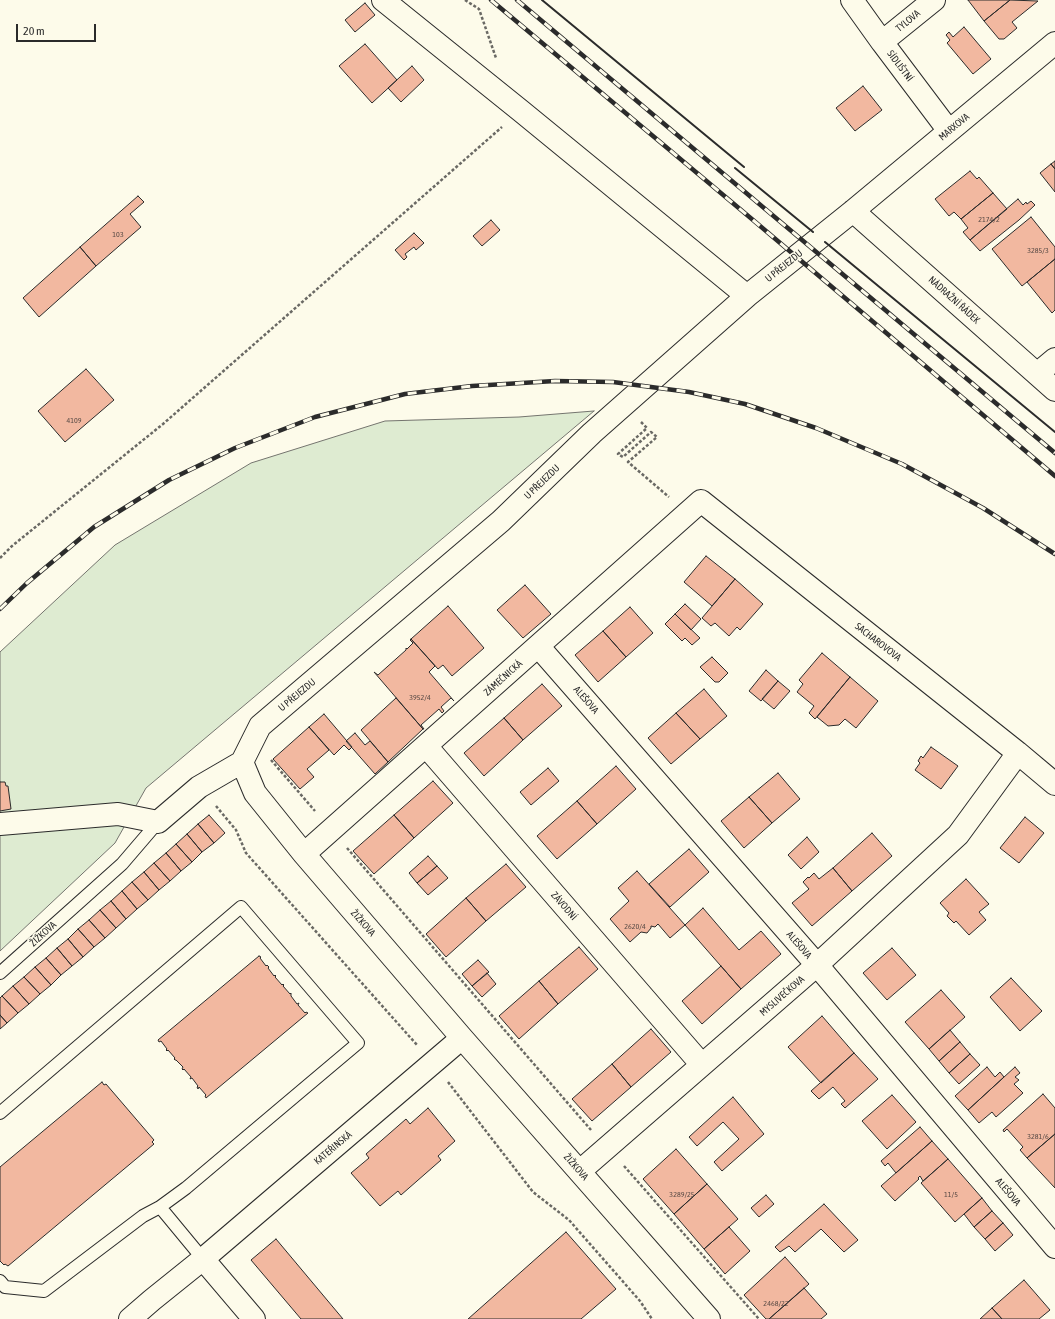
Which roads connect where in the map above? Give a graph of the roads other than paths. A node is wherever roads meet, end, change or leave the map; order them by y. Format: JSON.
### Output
{"nodes":[{"id":1,"x":383,"y":0,"type":"edge"},
{"id":2,"x":852,"y":0,"type":"edge"},
{"id":3,"x":934,"y":0,"type":"edge"},
{"id":4,"x":882,"y":42,"type":"junction"},
{"id":5,"x":1055,"y":43,"type":"edge"},
{"id":6,"x":949,"y":131,"type":"junction"},
{"id":7,"x":853,"y":211,"type":"junction"},
{"id":8,"x":746,"y":296,"type":"junction"},
{"id":9,"x":1055,"y":359,"type":"edge"},
{"id":10,"x":1037,"y":374,"type":"junction"},
{"id":11,"x":1055,"y":390,"type":"edge"},
{"id":12,"x":694,"y":507,"type":"joint"},
{"id":13,"x":538,"y":646,"type":"junction"},
{"id":14,"x":426,"y":746,"type":"junction"},
{"id":15,"x":1018,"y":753,"type":"junction"},
{"id":16,"x":242,"y":762,"type":"junction"},
{"id":17,"x":1055,"y":784,"type":"edge"},
{"id":18,"x":158,"y":822,"type":"junction"},
{"id":19,"x":0,"y":824,"type":"edge"},
{"id":20,"x":304,"y":854,"type":"junction"},
{"id":21,"x":817,"y":965,"type":"junction"},
{"id":22,"x":0,"y":973,"type":"edge"},
{"id":23,"x":462,"y":1038,"type":"junction"},
{"id":24,"x":702,"y":1065,"type":"junction"},
{"id":25,"x":0,"y":1113,"type":"edge"},
{"id":26,"x":580,"y":1171,"type":"junction"},
{"id":27,"x":160,"y":1207,"type":"junction"},
{"id":28,"x":1055,"y":1247,"type":"edge"},
{"id":29,"x":204,"y":1259,"type":"junction"},
{"id":30,"x":0,"y":1281,"type":"edge"},
{"id":31,"x":130,"y":1319,"type":"edge"},
{"id":32,"x":254,"y":1319,"type":"edge"},
{"id":33,"x":709,"y":1319,"type":"edge"}],
"edges":[{"from":1,"to":8,"type":"street"},
{"from":2,"to":4,"type":"street","name":"SÍDLIŠTNÍ"},
{"from":3,"to":4,"type":"street","name":"TYLOVA"},
{"from":4,"to":6,"type":"street","name":"SÍDLIŠTNÍ"},
{"from":5,"to":6,"type":"street","name":"MARXOVA"},
{"from":6,"to":7,"type":"street","name":"MARXOVA"},
{"from":7,"to":8,"type":"street","name":"U PŘEJEZDU"},
{"from":7,"to":10,"type":"street","name":"NÁDRAŽNÍ ŘÁDEK"},
{"from":8,"to":16,"type":"street","name":"U PŘEJEZDU"},
{"from":9,"to":10,"type":"street"},
{"from":10,"to":11,"type":"street","name":"NÁDRAŽNÍ ŘÁDEK"},
{"from":12,"to":13,"type":"street","name":"ZÁMEČNICKÁ"},
{"from":12,"to":15,"type":"street","name":"SACHAROVOVA"},
{"from":13,"to":14,"type":"street","name":"ZÁMEČNICKÁ"},
{"from":13,"to":21,"type":"street","name":"ALEŠOVA"},
{"from":14,"to":20,"type":"street","name":"ZÁMEČNICKÁ"},
{"from":14,"to":24,"type":"street","name":"ZÁVODNÍ"},
{"from":15,"to":17,"type":"street","name":"SACHAROVOVA"},
{"from":15,"to":21,"type":"street","name":"MYSLIVEČKOVA"},
{"from":16,"to":18,"type":"street","name":"ŽIŽKOVA"},
{"from":16,"to":20,"type":"street","name":"ŽIŽKOVA"},
{"from":18,"to":19,"type":"street"},
{"from":18,"to":22,"type":"lane","name":"ŽIŽKOVA"},
{"from":20,"to":23,"type":"street","name":"ŽIŽKOVA"},
{"from":21,"to":24,"type":"street","name":"MYSLIVEČKOVA"},
{"from":21,"to":28,"type":"street","name":"ALEŠOVA"},
{"from":23,"to":26,"type":"street","name":"ŽIŽKOVA"},
{"from":23,"to":29,"type":"street","name":"KATEŘINSKÁ"},
{"from":24,"to":26,"type":"street","name":"MYSLIVEČKOVA"},
{"from":25,"to":27,"type":"lane"},
{"from":26,"to":33,"type":"street","name":"ŽIŽKOVA"},
{"from":27,"to":29,"type":"lane"},
{"from":27,"to":30,"type":"lane"},
{"from":29,"to":31,"type":"street","name":"KATEŘINSKÁ"},
{"from":29,"to":32,"type":"street"}]}
